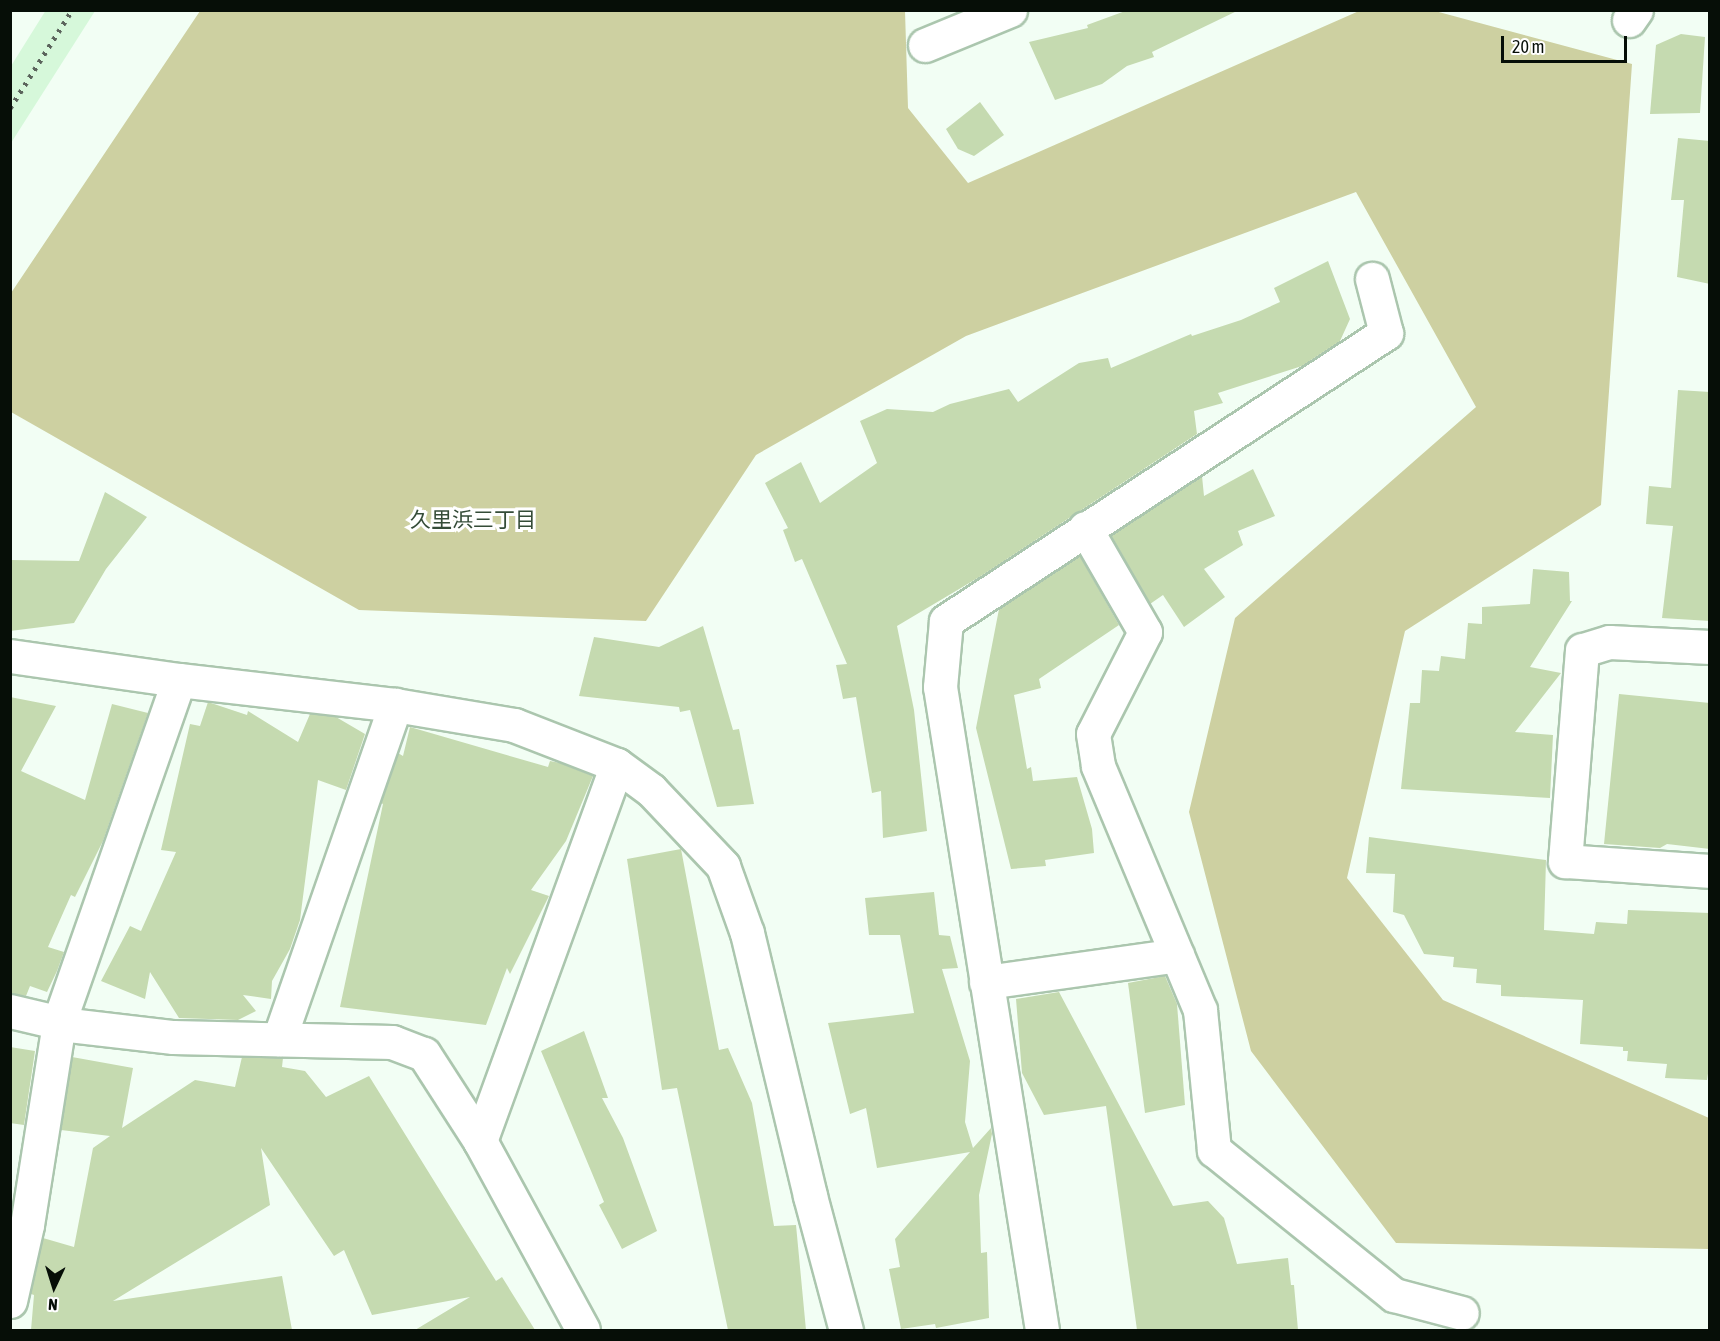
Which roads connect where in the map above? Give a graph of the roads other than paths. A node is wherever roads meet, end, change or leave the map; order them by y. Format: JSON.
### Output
{"nodes":[{"id":1,"x":1010,"y":10,"type":"edge"},
{"id":2,"x":925,"y":45,"type":"dead end"},
{"id":3,"x":1372,"y":279,"type":"dead end"},
{"id":4,"x":1085,"y":528,"type":"junction"},
{"id":5,"x":1710,"y":647,"type":"edge"},
{"id":6,"x":10,"y":656,"type":"edge"},
{"id":7,"x":179,"y":680,"type":"junction"},
{"id":8,"x":395,"y":705,"type":"junction"},
{"id":9,"x":617,"y":765,"type":"junction"},
{"id":10,"x":1710,"y":871,"type":"edge"},
{"id":11,"x":1177,"y":955,"type":"junction"},
{"id":12,"x":986,"y":982,"type":"junction"},
{"id":13,"x":10,"y":1011,"type":"edge"},
{"id":14,"x":59,"y":1022,"type":"junction"},
{"id":15,"x":279,"y":1039,"type":"junction"},
{"id":16,"x":480,"y":1141,"type":"junction"},
{"id":17,"x":10,"y":1301,"type":"edge"},
{"id":18,"x":1462,"y":1312,"type":"dead end"},
{"id":19,"x":583,"y":1330,"type":"edge"},
{"id":20,"x":846,"y":1330,"type":"edge"},
{"id":21,"x":1042,"y":1330,"type":"edge"}],
"edges":[{"from":1,"to":2,"type":"street"},
{"from":3,"to":4,"type":"street"},
{"from":4,"to":11,"type":"street"},
{"from":4,"to":12,"type":"street"},
{"from":5,"to":10,"type":"street"},
{"from":6,"to":7,"type":"street"},
{"from":7,"to":8,"type":"street"},
{"from":7,"to":14,"type":"street"},
{"from":8,"to":9,"type":"street"},
{"from":8,"to":15,"type":"street"},
{"from":9,"to":16,"type":"street"},
{"from":9,"to":20,"type":"street"},
{"from":11,"to":12,"type":"street"},
{"from":11,"to":18,"type":"street"},
{"from":12,"to":21,"type":"street"},
{"from":13,"to":14,"type":"street"},
{"from":14,"to":15,"type":"street"},
{"from":14,"to":17,"type":"street"},
{"from":15,"to":16,"type":"street"},
{"from":16,"to":19,"type":"street"}]}
